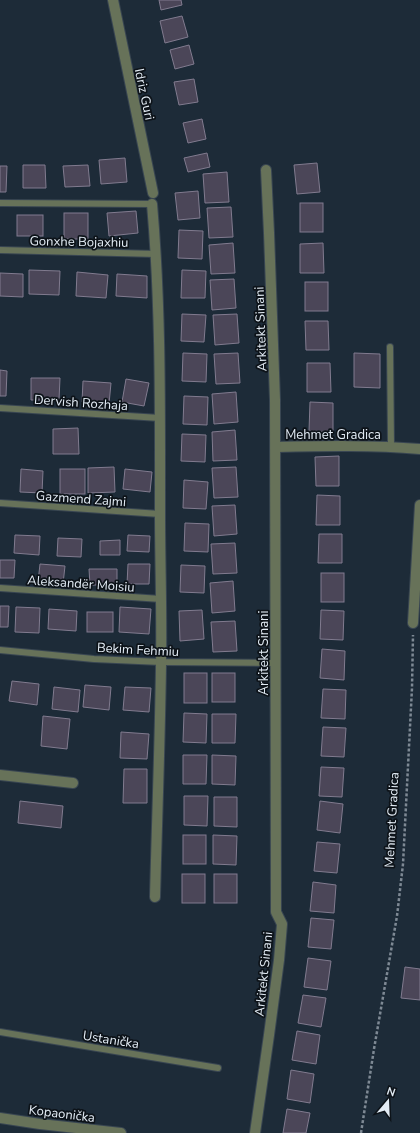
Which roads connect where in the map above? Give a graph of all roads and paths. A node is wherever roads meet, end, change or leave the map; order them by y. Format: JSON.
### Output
{"nodes":[{"id":1,"x":113,"y":0,"type":"edge"},
{"id":2,"x":266,"y":170,"type":"dead end"},
{"id":3,"x":153,"y":193,"type":"dead end"},
{"id":4,"x":0,"y":203,"type":"edge"},
{"id":5,"x":152,"y":204,"type":"joint"},
{"id":6,"x":0,"y":250,"type":"edge"},
{"id":7,"x":157,"y":254,"type":"junction"},
{"id":8,"x":390,"y":347,"type":"dead end"},
{"id":9,"x":0,"y":408,"type":"edge"},
{"id":10,"x":160,"y":418,"type":"junction"},
{"id":11,"x":276,"y":447,"type":"junction"},
{"id":12,"x":391,"y":447,"type":"junction"},
{"id":13,"x":420,"y":449,"type":"edge"},
{"id":14,"x":0,"y":503,"type":"edge"},
{"id":15,"x":420,"y":505,"type":"edge"},
{"id":16,"x":160,"y":514,"type":"junction"},
{"id":17,"x":0,"y":588,"type":"edge"},
{"id":18,"x":161,"y":599,"type":"junction"},
{"id":19,"x":414,"y":623,"type":"joint"},
{"id":20,"x":0,"y":650,"type":"edge"},
{"id":21,"x":161,"y":662,"type":"junction"},
{"id":22,"x":276,"y":663,"type":"junction"},
{"id":23,"x":0,"y":776,"type":"edge"},
{"id":24,"x":73,"y":783,"type":"dead end"},
{"id":25,"x":155,"y":897,"type":"dead end"},
{"id":26,"x":0,"y":1032,"type":"edge"},
{"id":27,"x":218,"y":1068,"type":"dead end"},
{"id":28,"x":0,"y":1118,"type":"edge"},
{"id":29,"x":121,"y":1133,"type":"edge"},
{"id":30,"x":255,"y":1133,"type":"edge"},
{"id":31,"x":361,"y":1133,"type":"edge"}],
"edges":[{"from":1,"to":3,"type":"street","name":"Idriz Guri"},
{"from":2,"to":11,"type":"street","name":"Arkitekt Sinani"},
{"from":4,"to":5,"type":"lane"},
{"from":5,"to":7,"type":"street"},
{"from":6,"to":7,"type":"lane","name":"Gonxhe Bojaxhiu"},
{"from":7,"to":10,"type":"street"},
{"from":8,"to":12,"type":"lane","name":"Mehmet Gradica"},
{"from":9,"to":10,"type":"lane","name":"Dervish Rozhaja"},
{"from":10,"to":16,"type":"street"},
{"from":11,"to":12,"type":"street","name":"Mehmet Gradica"},
{"from":11,"to":22,"type":"street","name":"Arkitekt Sinani"},
{"from":12,"to":13,"type":"street","name":"Mehmet Gradica"},
{"from":14,"to":16,"type":"lane","name":"Gazmend Zajmi"},
{"from":15,"to":19,"type":"street"},
{"from":16,"to":18,"type":"street"},
{"from":17,"to":18,"type":"lane","name":"Aleksandër Moisiu"},
{"from":18,"to":21,"type":"street"},
{"from":19,"to":31,"type":"path","name":"Mehmet Gradica"},
{"from":20,"to":21,"type":"lane","name":"Bekim Fehmiu"},
{"from":21,"to":22,"type":"lane","name":"Bekim Fehmiu"},
{"from":21,"to":25,"type":"street"},
{"from":22,"to":30,"type":"street","name":"Arkitekt Sinani"},
{"from":23,"to":24,"type":"street"},
{"from":26,"to":27,"type":"lane","name":"Ustanička"},
{"from":28,"to":29,"type":"street","name":"Kopaonička"}]}
